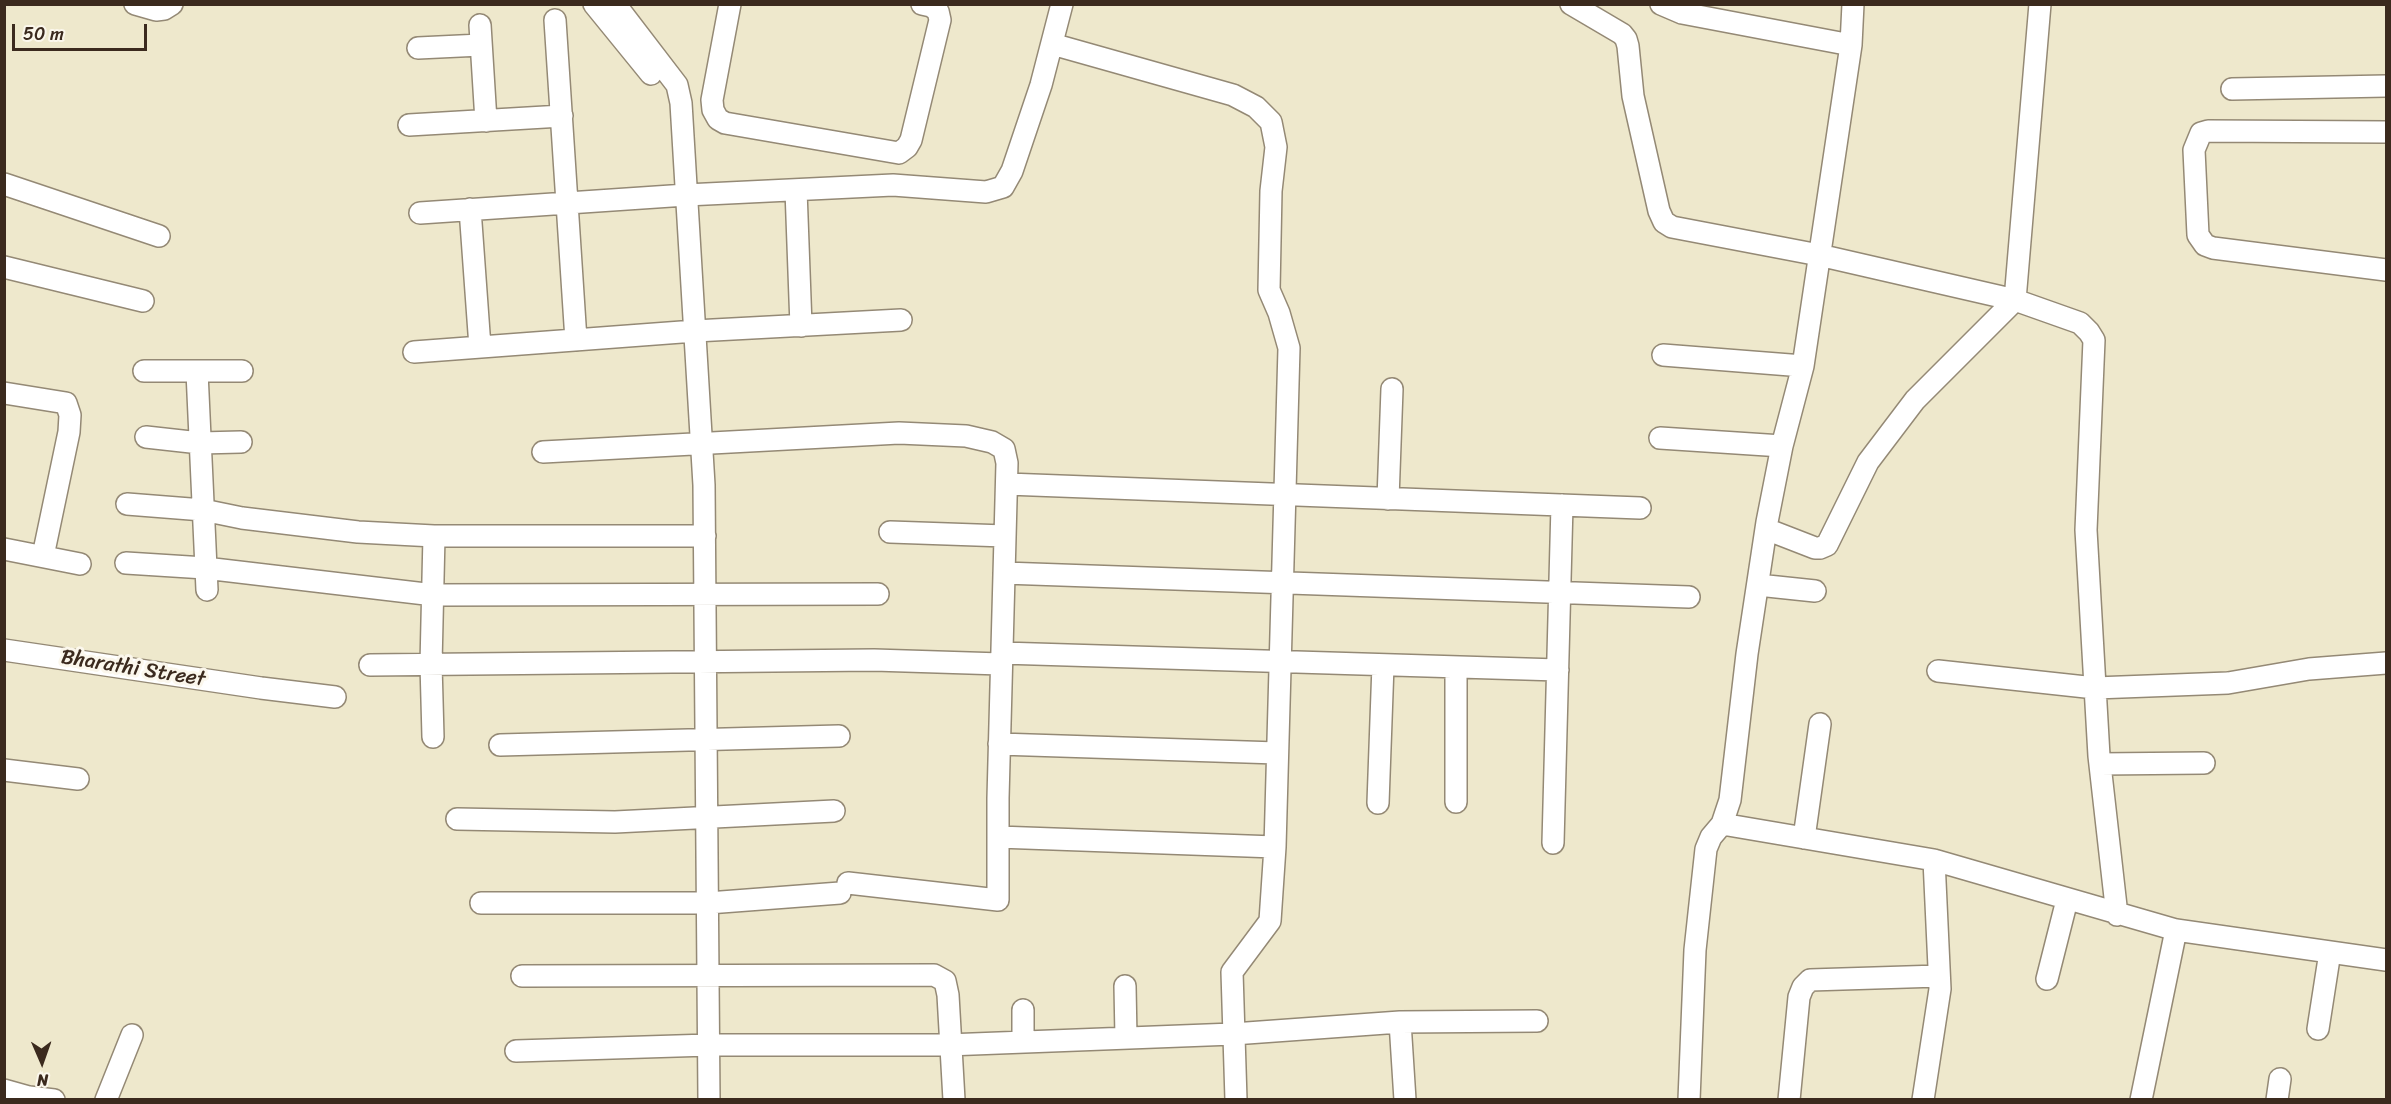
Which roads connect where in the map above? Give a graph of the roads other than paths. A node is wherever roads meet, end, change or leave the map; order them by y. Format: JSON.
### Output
{"nodes":[{"id":1,"x":135,"y":4,"type":"edge"},
{"id":2,"x":172,"y":4,"type":"edge"},
{"id":3,"x":594,"y":4,"type":"edge"},
{"id":4,"x":615,"y":4,"type":"edge"},
{"id":5,"x":730,"y":4,"type":"edge"},
{"id":6,"x":922,"y":4,"type":"edge"},
{"id":7,"x":1062,"y":4,"type":"edge"},
{"id":8,"x":1571,"y":4,"type":"edge"},
{"id":9,"x":1661,"y":4,"type":"edge"},
{"id":10,"x":1853,"y":4,"type":"edge"},
{"id":11,"x":2040,"y":4,"type":"edge"},
{"id":12,"x":555,"y":20,"type":"dead end"},
{"id":13,"x":1052,"y":44,"type":"junction"},
{"id":14,"x":1851,"y":45,"type":"junction"},
{"id":15,"x":418,"y":48,"type":"dead end"},
{"id":16,"x":2386,"y":86,"type":"edge"},
{"id":17,"x":2232,"y":89,"type":"dead end"},
{"id":18,"x":680,"y":99,"type":"junction"},
{"id":19,"x":712,"y":100,"type":"junction"},
{"id":20,"x":562,"y":116,"type":"junction"},
{"id":21,"x":486,"y":121,"type":"junction"},
{"id":22,"x":409,"y":125,"type":"dead end"},
{"id":23,"x":2386,"y":132,"type":"edge"},
{"id":24,"x":4,"y":184,"type":"edge"},
{"id":25,"x":796,"y":190,"type":"junction"},
{"id":26,"x":686,"y":195,"type":"junction"},
{"id":27,"x":567,"y":203,"type":"junction"},
{"id":28,"x":470,"y":209,"type":"junction"},
{"id":29,"x":420,"y":213,"type":"dead end"},
{"id":30,"x":159,"y":236,"type":"dead end"},
{"id":31,"x":1819,"y":255,"type":"junction"},
{"id":32,"x":4,"y":267,"type":"edge"},
{"id":33,"x":2386,"y":270,"type":"edge"},
{"id":34,"x":2014,"y":300,"type":"junction"},
{"id":35,"x":143,"y":301,"type":"dead end"},
{"id":36,"x":901,"y":320,"type":"dead end"},
{"id":37,"x":801,"y":326,"type":"junction"},
{"id":38,"x":695,"y":331,"type":"junction"},
{"id":39,"x":576,"y":340,"type":"junction"},
{"id":40,"x":480,"y":347,"type":"junction"},
{"id":41,"x":414,"y":352,"type":"dead end"},
{"id":42,"x":1664,"y":355,"type":"dead end"},
{"id":43,"x":1803,"y":366,"type":"junction"},
{"id":44,"x":144,"y":371,"type":"dead end"},
{"id":45,"x":242,"y":371,"type":"dead end"},
{"id":46,"x":197,"y":372,"type":"junction"},
{"id":47,"x":1392,"y":389,"type":"dead end"},
{"id":48,"x":4,"y":393,"type":"edge"},
{"id":49,"x":146,"y":437,"type":"dead end"},
{"id":50,"x":1660,"y":438,"type":"dead end"},
{"id":51,"x":241,"y":442,"type":"dead end"},
{"id":52,"x":200,"y":443,"type":"junction"},
{"id":53,"x":702,"y":443,"type":"junction"},
{"id":54,"x":1782,"y":446,"type":"junction"},
{"id":55,"x":543,"y":452,"type":"dead end"},
{"id":56,"x":1007,"y":484,"type":"junction"},
{"id":57,"x":1285,"y":495,"type":"junction"},
{"id":58,"x":1388,"y":499,"type":"junction"},
{"id":59,"x":127,"y":504,"type":"dead end"},
{"id":60,"x":1562,"y":505,"type":"junction"},
{"id":61,"x":1640,"y":508,"type":"dead end"},
{"id":62,"x":203,"y":510,"type":"junction"},
{"id":63,"x":1766,"y":529,"type":"junction"},
{"id":64,"x":890,"y":532,"type":"dead end"},
{"id":65,"x":434,"y":536,"type":"junction"},
{"id":66,"x":705,"y":536,"type":"junction"},
{"id":67,"x":1005,"y":536,"type":"junction"},
{"id":68,"x":4,"y":549,"type":"edge"},
{"id":69,"x":43,"y":556,"type":"junction"},
{"id":70,"x":126,"y":563,"type":"dead end"},
{"id":71,"x":80,"y":564,"type":"dead end"},
{"id":72,"x":205,"y":568,"type":"junction"},
{"id":73,"x":1004,"y":573,"type":"junction"},
{"id":74,"x":1282,"y":583,"type":"junction"},
{"id":75,"x":1758,"y":585,"type":"junction"},
{"id":76,"x":207,"y":590,"type":"dead end"},
{"id":77,"x":1815,"y":591,"type":"dead end"},
{"id":78,"x":1560,"y":592,"type":"junction"},
{"id":79,"x":878,"y":594,"type":"dead end"},
{"id":80,"x":434,"y":595,"type":"junction"},
{"id":81,"x":705,"y":595,"type":"junction"},
{"id":82,"x":1689,"y":597,"type":"dead end"},
{"id":83,"x":4,"y":650,"type":"edge"},
{"id":84,"x":1001,"y":658,"type":"junction"},
{"id":85,"x":706,"y":662,"type":"junction"},
{"id":86,"x":1280,"y":662,"type":"junction"},
{"id":87,"x":2386,"y":663,"type":"edge"},
{"id":88,"x":431,"y":664,"type":"junction"},
{"id":89,"x":370,"y":665,"type":"dead end"},
{"id":90,"x":1383,"y":665,"type":"junction"},
{"id":91,"x":1456,"y":667,"type":"junction"},
{"id":92,"x":1558,"y":670,"type":"junction"},
{"id":93,"x":1938,"y":671,"type":"dead end"},
{"id":94,"x":2095,"y":688,"type":"junction"},
{"id":95,"x":335,"y":697,"type":"dead end"},
{"id":96,"x":1821,"y":724,"type":"dead end"},
{"id":97,"x":839,"y":736,"type":"dead end"},
{"id":98,"x":433,"y":737,"type":"dead end"},
{"id":99,"x":706,"y":741,"type":"junction"},
{"id":100,"x":999,"y":744,"type":"junction"},
{"id":101,"x":500,"y":745,"type":"dead end"},
{"id":102,"x":1277,"y":753,"type":"junction"},
{"id":103,"x":2204,"y":763,"type":"dead end"},
{"id":104,"x":2100,"y":764,"type":"junction"},
{"id":105,"x":4,"y":770,"type":"edge"},
{"id":106,"x":78,"y":779,"type":"dead end"},
{"id":107,"x":1456,"y":802,"type":"dead end"},
{"id":108,"x":1378,"y":803,"type":"dead end"},
{"id":109,"x":834,"y":811,"type":"dead end"},
{"id":110,"x":707,"y":817,"type":"junction"},
{"id":111,"x":457,"y":819,"type":"dead end"},
{"id":112,"x":1722,"y":824,"type":"junction"},
{"id":113,"x":998,"y":837,"type":"junction"},
{"id":114,"x":1804,"y":838,"type":"junction"},
{"id":115,"x":1553,"y":843,"type":"dead end"},
{"id":116,"x":1275,"y":847,"type":"junction"},
{"id":117,"x":1934,"y":860,"type":"junction"},
{"id":118,"x":2067,"y":900,"type":"junction"},
{"id":119,"x":481,"y":903,"type":"dead end"},
{"id":120,"x":708,"y":903,"type":"junction"},
{"id":121,"x":2117,"y":915,"type":"junction"},
{"id":122,"x":2176,"y":930,"type":"junction"},
{"id":123,"x":2330,"y":952,"type":"junction"},
{"id":124,"x":2386,"y":960,"type":"edge"},
{"id":125,"x":708,"y":974,"type":"junction"},
{"id":126,"x":522,"y":976,"type":"dead end"},
{"id":127,"x":1939,"y":976,"type":"junction"},
{"id":128,"x":2047,"y":979,"type":"dead end"},
{"id":129,"x":1125,"y":986,"type":"dead end"},
{"id":130,"x":1023,"y":1010,"type":"dead end"},
{"id":131,"x":1537,"y":1021,"type":"dead end"},
{"id":132,"x":1400,"y":1022,"type":"junction"},
{"id":133,"x":2318,"y":1029,"type":"dead end"},
{"id":134,"x":1233,"y":1034,"type":"junction"},
{"id":135,"x":132,"y":1035,"type":"dead end"},
{"id":136,"x":1126,"y":1038,"type":"junction"},
{"id":137,"x":1023,"y":1042,"type":"junction"},
{"id":138,"x":709,"y":1045,"type":"junction"},
{"id":139,"x":950,"y":1045,"type":"junction"},
{"id":140,"x":516,"y":1051,"type":"dead end"},
{"id":141,"x":4,"y":1090,"type":"edge"},
{"id":142,"x":54,"y":1100,"type":"edge"},
{"id":143,"x":105,"y":1100,"type":"edge"},
{"id":144,"x":709,"y":1100,"type":"edge"},
{"id":145,"x":954,"y":1100,"type":"edge"},
{"id":146,"x":1236,"y":1100,"type":"edge"},
{"id":147,"x":1405,"y":1100,"type":"edge"},
{"id":148,"x":1689,"y":1100,"type":"edge"},
{"id":149,"x":1789,"y":1100,"type":"edge"},
{"id":150,"x":1923,"y":1100,"type":"edge"},
{"id":151,"x":2141,"y":1100,"type":"edge"}],
"edges":[{"from":1,"to":2,"type":"street"},
{"from":3,"to":18,"type":"street"},
{"from":4,"to":18,"type":"street"},
{"from":5,"to":19,"type":"street"},
{"from":6,"to":19,"type":"street"},
{"from":7,"to":13,"type":"street"},
{"from":8,"to":31,"type":"street"},
{"from":9,"to":14,"type":"street"},
{"from":10,"to":14,"type":"street"},
{"from":11,"to":34,"type":"street"},
{"from":12,"to":20,"type":"street"},
{"from":13,"to":25,"type":"street"},
{"from":13,"to":57,"type":"street"},
{"from":14,"to":31,"type":"street"},
{"from":15,"to":21,"type":"street"},
{"from":16,"to":17,"type":"street"},
{"from":18,"to":19,"type":"street"},
{"from":18,"to":26,"type":"street"},
{"from":20,"to":21,"type":"street"},
{"from":20,"to":27,"type":"street"},
{"from":21,"to":22,"type":"street"},
{"from":23,"to":33,"type":"street"},
{"from":24,"to":30,"type":"street"},
{"from":25,"to":26,"type":"street"},
{"from":25,"to":37,"type":"street"},
{"from":26,"to":27,"type":"street"},
{"from":26,"to":38,"type":"street"},
{"from":27,"to":28,"type":"street"},
{"from":27,"to":39,"type":"street"},
{"from":28,"to":29,"type":"street"},
{"from":28,"to":40,"type":"street"},
{"from":31,"to":34,"type":"street"},
{"from":31,"to":43,"type":"street"},
{"from":32,"to":35,"type":"street"},
{"from":34,"to":63,"type":"street"},
{"from":34,"to":94,"type":"street"},
{"from":36,"to":37,"type":"street"},
{"from":37,"to":38,"type":"street"},
{"from":38,"to":39,"type":"street"},
{"from":38,"to":53,"type":"street"},
{"from":39,"to":40,"type":"street"},
{"from":40,"to":41,"type":"street"},
{"from":42,"to":43,"type":"street"},
{"from":43,"to":54,"type":"street"},
{"from":44,"to":46,"type":"street"},
{"from":45,"to":46,"type":"street"},
{"from":46,"to":52,"type":"street"},
{"from":47,"to":58,"type":"street"},
{"from":48,"to":69,"type":"street"},
{"from":49,"to":52,"type":"street"},
{"from":50,"to":54,"type":"street"},
{"from":51,"to":52,"type":"street"},
{"from":52,"to":62,"type":"street"},
{"from":53,"to":55,"type":"street"},
{"from":53,"to":56,"type":"street"},
{"from":53,"to":66,"type":"street"},
{"from":54,"to":63,"type":"street"},
{"from":56,"to":57,"type":"street"},
{"from":56,"to":67,"type":"street"},
{"from":57,"to":58,"type":"street"},
{"from":57,"to":74,"type":"street"},
{"from":58,"to":60,"type":"street"},
{"from":59,"to":62,"type":"street"},
{"from":60,"to":61,"type":"street"},
{"from":60,"to":78,"type":"street"},
{"from":62,"to":65,"type":"street"},
{"from":62,"to":72,"type":"street"},
{"from":63,"to":75,"type":"street"},
{"from":64,"to":67,"type":"street"},
{"from":65,"to":66,"type":"street"},
{"from":65,"to":80,"type":"street"},
{"from":66,"to":81,"type":"street"},
{"from":67,"to":73,"type":"street"},
{"from":68,"to":69,"type":"street"},
{"from":69,"to":71,"type":"street"},
{"from":70,"to":72,"type":"street"},
{"from":72,"to":76,"type":"street"},
{"from":72,"to":80,"type":"street"},
{"from":73,"to":74,"type":"street"},
{"from":73,"to":84,"type":"street"},
{"from":74,"to":78,"type":"street"},
{"from":74,"to":86,"type":"street"},
{"from":75,"to":77,"type":"street"},
{"from":75,"to":112,"type":"street"},
{"from":78,"to":82,"type":"street"},
{"from":78,"to":92,"type":"street"},
{"from":79,"to":81,"type":"street"},
{"from":80,"to":81,"type":"street"},
{"from":80,"to":88,"type":"street"},
{"from":81,"to":85,"type":"street"},
{"from":83,"to":95,"type":"street","name":"Bharathi Street"},
{"from":84,"to":85,"type":"street"},
{"from":84,"to":86,"type":"street"},
{"from":84,"to":100,"type":"street"},
{"from":85,"to":88,"type":"street"},
{"from":85,"to":99,"type":"street"},
{"from":86,"to":90,"type":"street"},
{"from":86,"to":102,"type":"street"},
{"from":87,"to":94,"type":"street"},
{"from":88,"to":89,"type":"street"},
{"from":88,"to":98,"type":"street"},
{"from":90,"to":91,"type":"street"},
{"from":90,"to":108,"type":"street"},
{"from":91,"to":92,"type":"street"},
{"from":91,"to":107,"type":"street"},
{"from":92,"to":115,"type":"street"},
{"from":93,"to":94,"type":"street"},
{"from":94,"to":104,"type":"street"},
{"from":96,"to":114,"type":"street"},
{"from":97,"to":99,"type":"street"},
{"from":99,"to":101,"type":"street"},
{"from":99,"to":110,"type":"street"},
{"from":100,"to":102,"type":"street"},
{"from":100,"to":113,"type":"street"},
{"from":102,"to":116,"type":"street"},
{"from":103,"to":104,"type":"street"},
{"from":104,"to":121,"type":"street"},
{"from":105,"to":106,"type":"street"},
{"from":109,"to":110,"type":"street"},
{"from":110,"to":111,"type":"street"},
{"from":110,"to":120,"type":"street"},
{"from":112,"to":114,"type":"street"},
{"from":112,"to":148,"type":"street"},
{"from":113,"to":116,"type":"street"},
{"from":113,"to":120,"type":"street"},
{"from":114,"to":117,"type":"street"},
{"from":116,"to":134,"type":"street"},
{"from":117,"to":118,"type":"street"},
{"from":117,"to":127,"type":"street"},
{"from":118,"to":121,"type":"street"},
{"from":118,"to":128,"type":"street"},
{"from":119,"to":120,"type":"street"},
{"from":120,"to":125,"type":"street"},
{"from":121,"to":122,"type":"street"},
{"from":122,"to":123,"type":"street"},
{"from":122,"to":151,"type":"street"},
{"from":123,"to":124,"type":"street"},
{"from":123,"to":133,"type":"street"},
{"from":125,"to":126,"type":"street"},
{"from":125,"to":138,"type":"street"},
{"from":125,"to":139,"type":"street"},
{"from":127,"to":149,"type":"street"},
{"from":127,"to":150,"type":"street"},
{"from":129,"to":136,"type":"street"},
{"from":130,"to":137,"type":"street"},
{"from":131,"to":132,"type":"street"},
{"from":132,"to":134,"type":"street"},
{"from":132,"to":147,"type":"street"},
{"from":134,"to":136,"type":"street"},
{"from":134,"to":146,"type":"street"},
{"from":135,"to":143,"type":"street"},
{"from":136,"to":137,"type":"street"},
{"from":137,"to":139,"type":"street"},
{"from":138,"to":139,"type":"street"},
{"from":138,"to":140,"type":"street"},
{"from":138,"to":144,"type":"street"},
{"from":139,"to":145,"type":"street"},
{"from":141,"to":142,"type":"street"}]}
